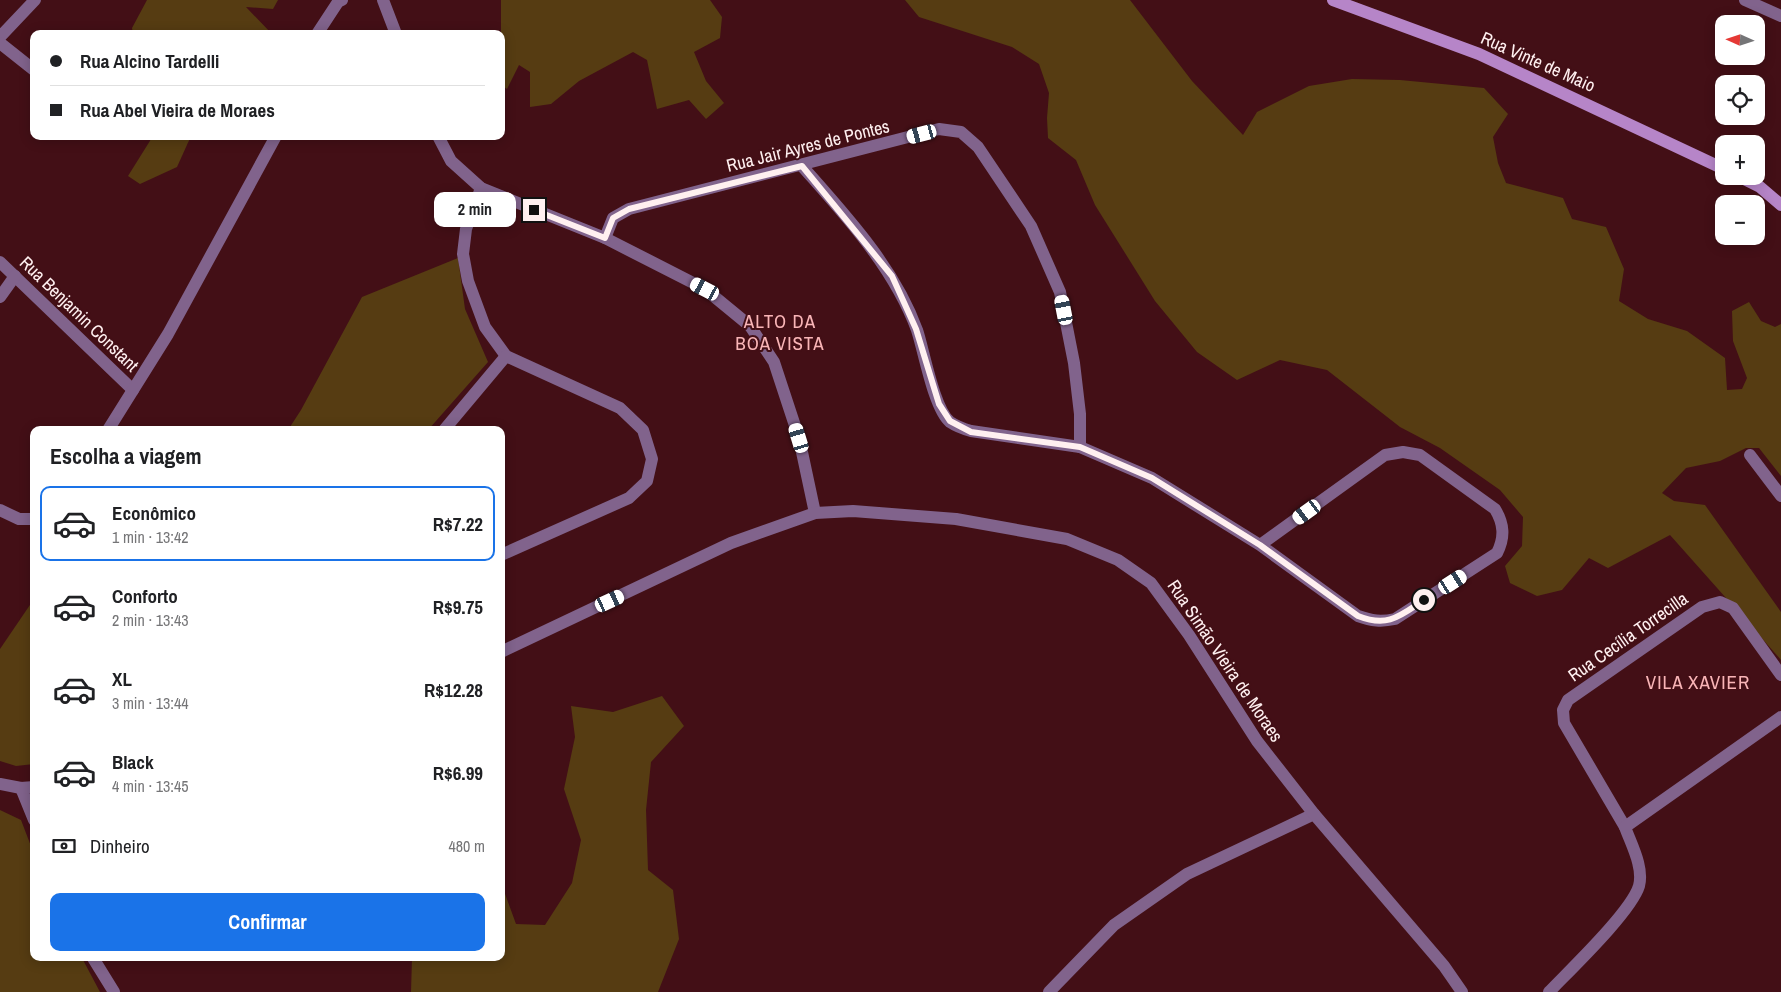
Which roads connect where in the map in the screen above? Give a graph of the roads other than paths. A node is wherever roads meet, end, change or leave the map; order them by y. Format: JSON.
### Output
{"nodes":[{"id":1,"x":35,"y":0,"type":"edge"},
{"id":2,"x":342,"y":0,"type":"edge"},
{"id":3,"x":383,"y":0,"type":"edge"},
{"id":4,"x":1332,"y":0,"type":"edge"},
{"id":5,"x":1745,"y":0,"type":"edge"},
{"id":6,"x":1781,"y":16,"type":"edge"},
{"id":7,"x":320,"y":30,"type":"edge"},
{"id":8,"x":394,"y":30,"type":"edge"},
{"id":9,"x":0,"y":37,"type":"edge"},
{"id":10,"x":0,"y":42,"type":"edge"},
{"id":11,"x":30,"y":67,"type":"edge"},
{"id":12,"x":274,"y":140,"type":"edge"},
{"id":13,"x":440,"y":140,"type":"edge"},
{"id":14,"x":1715,"y":165,"type":"edge"},
{"id":15,"x":802,"y":166,"type":"junction"},
{"id":16,"x":1756,"y":185,"type":"edge"},
{"id":17,"x":481,"y":188,"type":"junction"},
{"id":18,"x":1781,"y":205,"type":"edge"},
{"id":19,"x":605,"y":238,"type":"junction"},
{"id":20,"x":0,"y":262,"type":"edge"},
{"id":21,"x":15,"y":276,"type":"junction"},
{"id":22,"x":0,"y":297,"type":"edge"},
{"id":23,"x":506,"y":356,"type":"junction"},
{"id":24,"x":133,"y":390,"type":"junction"},
{"id":25,"x":110,"y":426,"type":"edge"},
{"id":26,"x":447,"y":426,"type":"edge"},
{"id":27,"x":1080,"y":447,"type":"junction"},
{"id":28,"x":1750,"y":454,"type":"dead end"},
{"id":29,"x":1781,"y":496,"type":"edge"},
{"id":30,"x":0,"y":510,"type":"edge"},
{"id":31,"x":815,"y":513,"type":"junction"},
{"id":32,"x":30,"y":519,"type":"edge"},
{"id":33,"x":1260,"y":545,"type":"junction"},
{"id":34,"x":505,"y":553,"type":"edge"},
{"id":35,"x":505,"y":650,"type":"edge"},
{"id":36,"x":1781,"y":676,"type":"edge"},
{"id":37,"x":1781,"y":717,"type":"edge"},
{"id":38,"x":0,"y":784,"type":"edge"},
{"id":39,"x":30,"y":787,"type":"edge"},
{"id":40,"x":21,"y":788,"type":"junction"},
{"id":41,"x":30,"y":810,"type":"edge"},
{"id":42,"x":1314,"y":814,"type":"junction"},
{"id":43,"x":1624,"y":827,"type":"junction"},
{"id":44,"x":95,"y":961,"type":"edge"},
{"id":45,"x":114,"y":992,"type":"edge"},
{"id":46,"x":1050,"y":992,"type":"edge"},
{"id":47,"x":1462,"y":992,"type":"edge"},
{"id":48,"x":1549,"y":992,"type":"edge"}],
"edges":[{"from":1,"to":9,"type":"street"},
{"from":2,"to":7,"type":"street"},
{"from":3,"to":8,"type":"street"},
{"from":4,"to":14,"type":"main road","name":"Rua Vinte de Maio"},
{"from":5,"to":6,"type":"street"},
{"from":10,"to":11,"type":"street"},
{"from":12,"to":24,"type":"street"},
{"from":13,"to":17,"type":"street"},
{"from":15,"to":19,"type":"street","name":"Rua Jair Ayres de Pontes"},
{"from":15,"to":27,"type":"street"},
{"from":15,"to":27,"type":"street","name":"Rua Jair Ayres de Pontes"},
{"from":16,"to":18,"type":"main road"},
{"from":17,"to":19,"type":"street"},
{"from":17,"to":23,"type":"street"},
{"from":19,"to":31,"type":"street"},
{"from":20,"to":21,"type":"street","name":"Rua Benjamin Constant"},
{"from":21,"to":22,"type":"street"},
{"from":21,"to":24,"type":"street","name":"Rua Benjamin Constant"},
{"from":23,"to":26,"type":"street"},
{"from":23,"to":34,"type":"street"},
{"from":24,"to":25,"type":"street"},
{"from":27,"to":33,"type":"street"},
{"from":28,"to":29,"type":"street"},
{"from":30,"to":32,"type":"street"},
{"from":31,"to":35,"type":"street","name":"Rua Simão Vieira de Moraes"},
{"from":31,"to":42,"type":"street","name":"Rua Simão Vieira de Moraes"},
{"from":33,"to":33,"type":"street"},
{"from":36,"to":43,"type":"street","name":"Rua Cecília Torrecilla"},
{"from":37,"to":43,"type":"street"},
{"from":38,"to":40,"type":"street"},
{"from":39,"to":40,"type":"street"},
{"from":40,"to":41,"type":"street"},
{"from":42,"to":46,"type":"street"},
{"from":42,"to":47,"type":"street","name":"Rua Simão Vieira de Moraes"},
{"from":43,"to":48,"type":"street"},
{"from":44,"to":45,"type":"street"}]}
